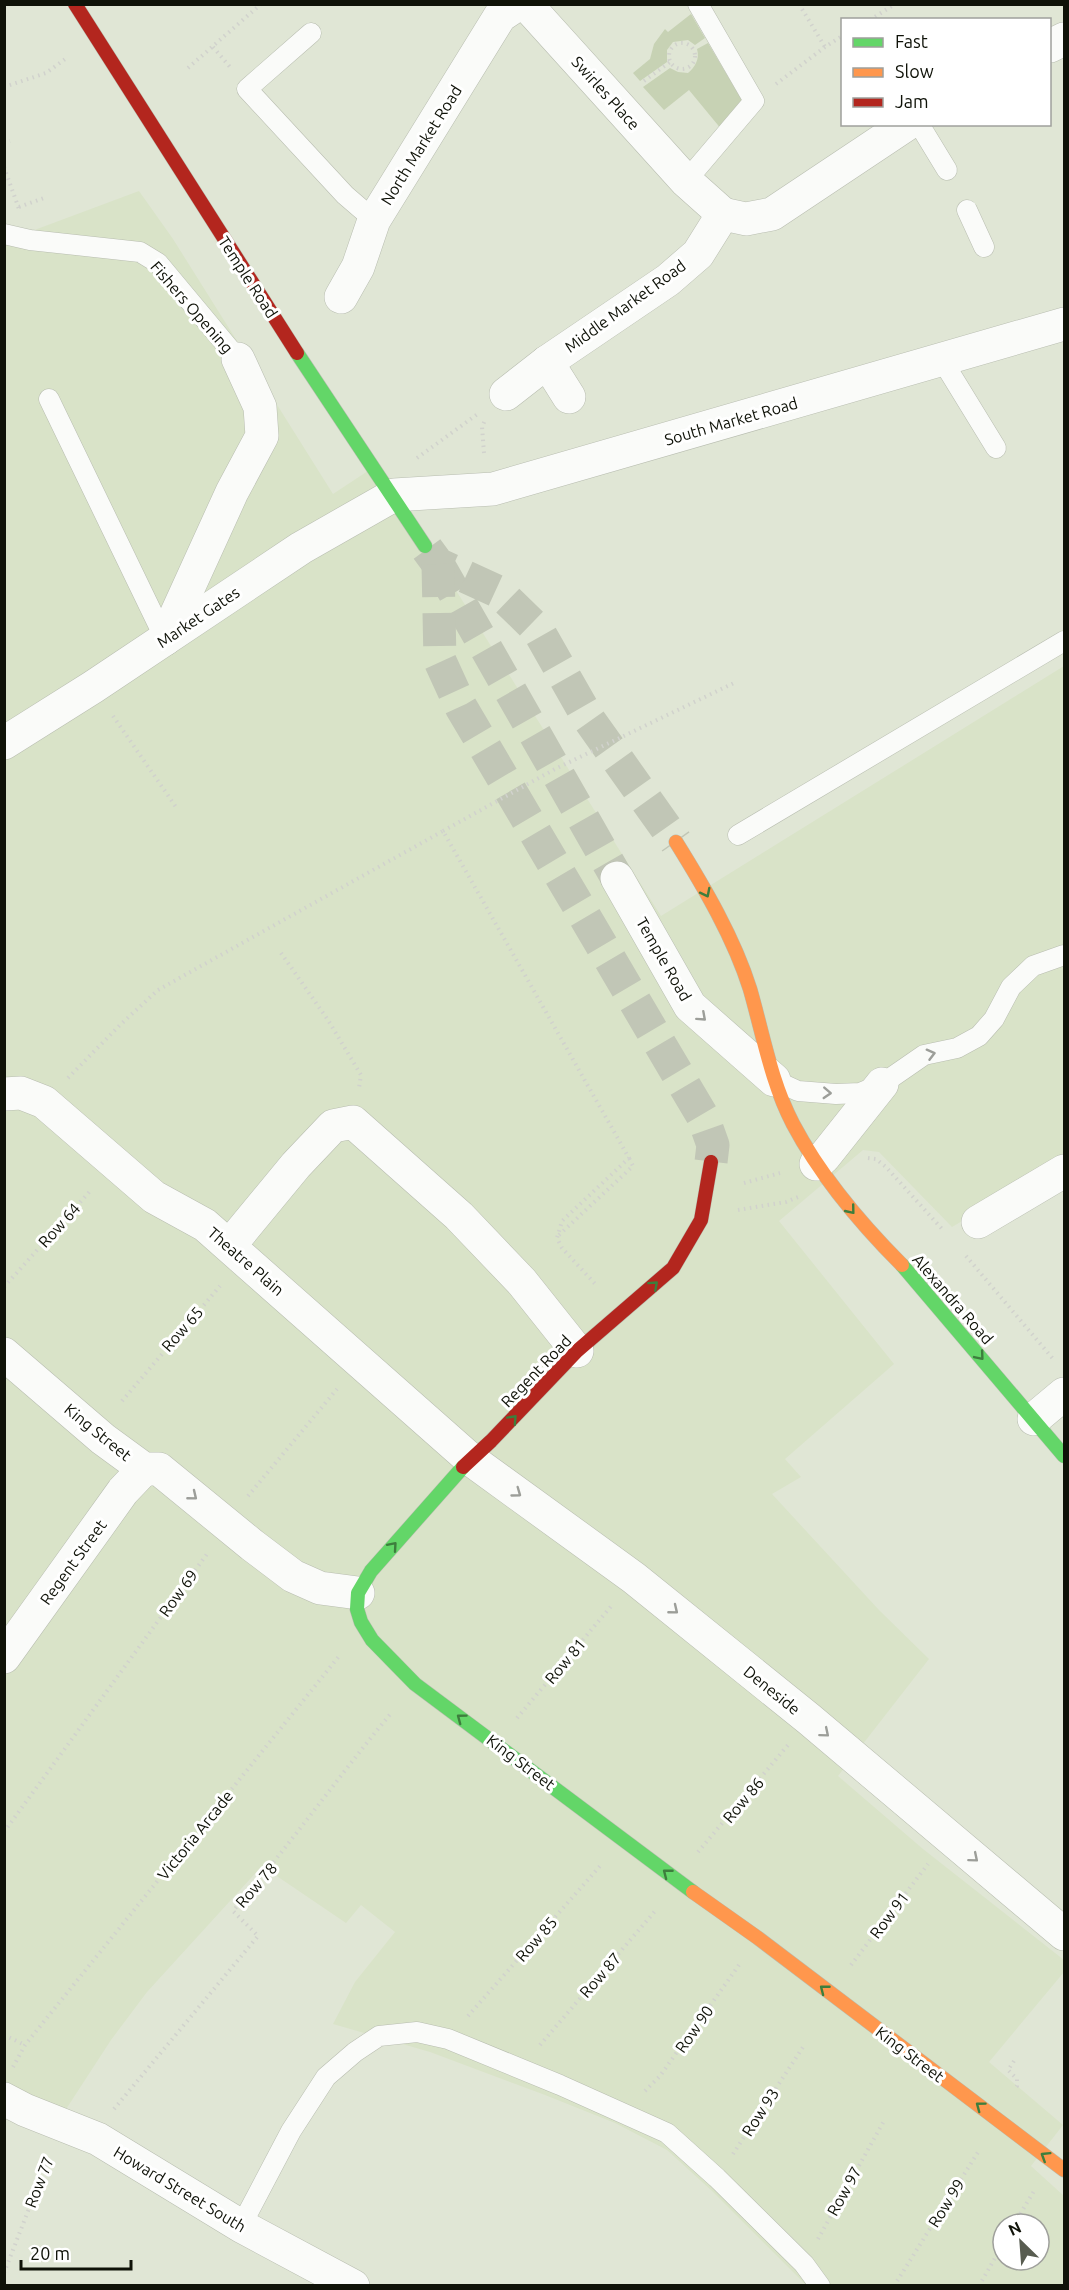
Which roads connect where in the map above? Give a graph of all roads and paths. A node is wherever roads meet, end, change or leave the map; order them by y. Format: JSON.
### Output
{"nodes":[{"id":1,"x":75,"y":4,"type":"edge"},
{"id":2,"x":261,"y":4,"type":"edge"},
{"id":3,"x":518,"y":4,"type":"edge"},
{"id":4,"x":526,"y":4,"type":"edge"},
{"id":5,"x":698,"y":4,"type":"edge"},
{"id":6,"x":799,"y":4,"type":"edge"},
{"id":7,"x":895,"y":4,"type":"edge"},
{"id":8,"x":873,"y":18,"type":"edge"},
{"id":9,"x":311,"y":33,"type":"dead end"},
{"id":10,"x":841,"y":37,"type":"edge"},
{"id":11,"x":96,"y":38,"type":"junction"},
{"id":12,"x":1065,"y":39,"type":"edge"},
{"id":13,"x":1051,"y":46,"type":"edge"},
{"id":14,"x":825,"y":47,"type":"junction"},
{"id":15,"x":693,"y":64,"type":"joint"},
{"id":16,"x":188,"y":68,"type":"dead end"},
{"id":17,"x":4,"y":87,"type":"edge"},
{"id":18,"x":754,"y":101,"type":"junction"},
{"id":19,"x":904,"y":126,"type":"edge"},
{"id":20,"x":920,"y":126,"type":"edge"},
{"id":21,"x":10,"y":141,"type":"dead end"},
{"id":22,"x":4,"y":143,"type":"edge"},
{"id":23,"x":4,"y":167,"type":"edge"},
{"id":24,"x":947,"y":170,"type":"dead end"},
{"id":25,"x":686,"y":181,"type":"junction"},
{"id":26,"x":44,"y":198,"type":"dead end"},
{"id":27,"x":18,"y":207,"type":"junction"},
{"id":28,"x":967,"y":210,"type":"dead end"},
{"id":29,"x":723,"y":214,"type":"junction"},
{"id":30,"x":374,"y":220,"type":"junction"},
{"id":31,"x":4,"y":234,"type":"edge"},
{"id":32,"x":30,"y":240,"type":"junction"},
{"id":33,"x":984,"y":246,"type":"dead end"},
{"id":34,"x":341,"y":297,"type":"dead end"},
{"id":35,"x":1065,"y":324,"type":"edge"},
{"id":36,"x":238,"y":359,"type":"joint"},
{"id":37,"x":942,"y":360,"type":"junction"},
{"id":38,"x":547,"y":362,"type":"junction"},
{"id":39,"x":506,"y":394,"type":"junction"},
{"id":40,"x":569,"y":397,"type":"dead end"},
{"id":41,"x":49,"y":399,"type":"dead end"},
{"id":42,"x":996,"y":448,"type":"dead end"},
{"id":43,"x":390,"y":488,"type":"junction"},
{"id":44,"x":494,"y":489,"type":"junction"},
{"id":45,"x":425,"y":546,"type":"tunnel mouth"},
{"id":46,"x":165,"y":639,"type":"junction"},
{"id":47,"x":1065,"y":642,"type":"edge"},
{"id":48,"x":736,"y":682,"type":"dead end"},
{"id":49,"x":93,"y":687,"type":"junction"},
{"id":50,"x":4,"y":743,"type":"edge"},
{"id":51,"x":176,"y":807,"type":"dead end"},
{"id":52,"x":443,"y":831,"type":"junction"},
{"id":53,"x":738,"y":835,"type":"dead end"},
{"id":54,"x":676,"y":843,"type":"tunnel mouth"},
{"id":55,"x":617,"y":878,"type":"tunnel mouth"},
{"id":56,"x":281,"y":953,"type":"dead end"},
{"id":57,"x":1065,"y":955,"type":"edge"},
{"id":58,"x":774,"y":1080,"type":"junction"},
{"id":59,"x":882,"y":1084,"type":"junction"},
{"id":60,"x":4,"y":1094,"type":"edge"},
{"id":61,"x":44,"y":1102,"type":"junction"},
{"id":62,"x":353,"y":1122,"type":"junction"},
{"id":63,"x":628,"y":1158,"type":"junction"},
{"id":64,"x":711,"y":1161,"type":"tunnel mouth"},
{"id":65,"x":115,"y":1164,"type":"junction"},
{"id":66,"x":820,"y":1170,"type":"junction"},
{"id":67,"x":1065,"y":1171,"type":"edge"},
{"id":68,"x":704,"y":1194,"type":"junction"},
{"id":69,"x":702,"y":1214,"type":"junction"},
{"id":70,"x":978,"y":1222,"type":"dead end"},
{"id":71,"x":557,"y":1238,"type":"junction"},
{"id":72,"x":237,"y":1252,"type":"junction"},
{"id":73,"x":4,"y":1287,"type":"edge"},
{"id":74,"x":622,"y":1313,"type":"junction"},
{"id":75,"x":577,"y":1350,"type":"junction"},
{"id":76,"x":4,"y":1354,"type":"edge"},
{"id":77,"x":360,"y":1360,"type":"junction"},
{"id":78,"x":1065,"y":1394,"type":"edge"},
{"id":79,"x":122,"y":1401,"type":"dead end"},
{"id":80,"x":1034,"y":1419,"type":"junction"},
{"id":81,"x":1065,"y":1456,"type":"edge"},
{"id":82,"x":470,"y":1458,"type":"junction"},
{"id":83,"x":144,"y":1469,"type":"junction"},
{"id":84,"x":227,"y":1525,"type":"junction"},
{"id":85,"x":634,"y":1578,"type":"junction"},
{"id":86,"x":360,"y":1607,"type":"junction"},
{"id":87,"x":4,"y":1657,"type":"edge"},
{"id":88,"x":415,"y":1684,"type":"junction"},
{"id":89,"x":809,"y":1719,"type":"junction"},
{"id":90,"x":496,"y":1743,"type":"junction"},
{"id":91,"x":4,"y":1832,"type":"edge"},
{"id":92,"x":949,"y":1837,"type":"junction"},
{"id":93,"x":625,"y":1839,"type":"junction"},
{"id":94,"x":678,"y":1881,"type":"junction"},
{"id":95,"x":1065,"y":1934,"type":"edge"},
{"id":96,"x":758,"y":1938,"type":"junction"},
{"id":97,"x":830,"y":1993,"type":"junction"},
{"id":98,"x":4,"y":2035,"type":"edge"},
{"id":99,"x":448,"y":2039,"type":"junction"},
{"id":100,"x":25,"y":2045,"type":"junction"},
{"id":101,"x":803,"y":2047,"type":"dead end"},
{"id":102,"x":1014,"y":2061,"type":"dead end"},
{"id":103,"x":520,"y":2068,"type":"junction"},
{"id":104,"x":8,"y":2084,"type":"edge"},
{"id":105,"x":1017,"y":2086,"type":"dead end"},
{"id":106,"x":622,"y":2114,"type":"junction"},
{"id":107,"x":885,"y":2119,"type":"dead end"},
{"id":108,"x":1000,"y":2122,"type":"junction"},
{"id":109,"x":61,"y":2126,"type":"junction"},
{"id":110,"x":98,"y":2139,"type":"junction"},
{"id":111,"x":1065,"y":2170,"type":"edge"},
{"id":112,"x":717,"y":2178,"type":"junction"},
{"id":113,"x":241,"y":2226,"type":"junction"},
{"id":114,"x":804,"y":2264,"type":"junction"},
{"id":115,"x":991,"y":2264,"type":"edge"},
{"id":116,"x":4,"y":2273,"type":"edge"},
{"id":117,"x":353,"y":2286,"type":"edge"},
{"id":118,"x":820,"y":2286,"type":"edge"},
{"id":119,"x":894,"y":2286,"type":"edge"},
{"id":120,"x":978,"y":2286,"type":"edge"}],
"edges":[{"from":1,"to":11,"type":"street","name":"Temple Road"},
{"from":2,"to":16,"type":"path"},
{"from":3,"to":30,"type":"street","name":"North Market Road"},
{"from":4,"to":25,"type":"street","name":"Swirles Place"},
{"from":5,"to":18,"type":"lane"},
{"from":6,"to":14,"type":"path"},
{"from":7,"to":8,"type":"path"},
{"from":9,"to":30,"type":"lane"},
{"from":10,"to":14,"type":"path"},
{"from":11,"to":17,"type":"path"},
{"from":11,"to":43,"type":"street","name":"Temple Road"},
{"from":12,"to":13,"type":"street"},
{"from":14,"to":18,"type":"path"},
{"from":15,"to":15,"type":"path"},
{"from":18,"to":25,"type":"lane"},
{"from":19,"to":29,"type":"street"},
{"from":20,"to":24,"type":"lane"},
{"from":21,"to":22,"type":"path"},
{"from":23,"to":27,"type":"path"},
{"from":25,"to":29,"type":"street","name":"Swirles Place"},
{"from":26,"to":27,"type":"path"},
{"from":27,"to":32,"type":"path"},
{"from":28,"to":33,"type":"lane"},
{"from":29,"to":38,"type":"street","name":"Middle Market Road"},
{"from":30,"to":34,"type":"street","name":"North Market Road"},
{"from":31,"to":32,"type":"lane","name":"Fishers Opening"},
{"from":32,"to":36,"type":"lane","name":"Fishers Opening"},
{"from":35,"to":37,"type":"street","name":"South Market Road"},
{"from":36,"to":46,"type":"street"},
{"from":37,"to":42,"type":"lane"},
{"from":37,"to":44,"type":"street","name":"South Market Road"},
{"from":38,"to":39,"type":"street","name":"Middle Market Road"},
{"from":38,"to":40,"type":"street","name":"Middle Market Road"},
{"from":39,"to":43,"type":"path"},
{"from":39,"to":44,"type":"path"},
{"from":41,"to":46,"type":"lane"},
{"from":43,"to":44,"type":"street","name":"South Market Road"},
{"from":43,"to":45,"type":"street","name":"Temple Road"},
{"from":43,"to":46,"type":"street","name":"Market Gates"},
{"from":46,"to":49,"type":"street","name":"Market Gates"},
{"from":47,"to":53,"type":"lane"},
{"from":48,"to":52,"type":"path"},
{"from":49,"to":50,"type":"street","name":"Market Gates"},
{"from":49,"to":51,"type":"path"},
{"from":52,"to":61,"type":"path"},
{"from":52,"to":63,"type":"path"},
{"from":54,"to":58,"type":"street","name":"Temple Road","one_way":true},
{"from":55,"to":58,"type":"street","name":"Temple Road","one_way":true},
{"from":56,"to":62,"type":"path"},
{"from":59,"to":57,"type":"lane","one_way":true},
{"from":58,"to":59,"type":"lane","one_way":true},
{"from":58,"to":66,"type":"street","name":"Temple Road"},
{"from":59,"to":66,"type":"street"},
{"from":60,"to":61,"type":"street","name":"Theatre Plain"},
{"from":61,"to":65,"type":"street","name":"Theatre Plain"},
{"from":62,"to":72,"type":"street"},
{"from":62,"to":75,"type":"street"},
{"from":63,"to":71,"type":"path"},
{"from":63,"to":71,"type":"path"},
{"from":64,"to":68,"type":"street","name":"Regent Road"},
{"from":65,"to":72,"type":"street","name":"Theatre Plain"},
{"from":65,"to":73,"type":"path","name":"Row 64"},
{"from":66,"to":68,"type":"path"},
{"from":66,"to":69,"type":"path"},
{"from":66,"to":80,"type":"street","name":"Alexandra Road","one_way":true},
{"from":67,"to":70,"type":"street"},
{"from":68,"to":69,"type":"street","name":"Regent Road"},
{"from":74,"to":69,"type":"street","name":"Regent Road","one_way":true},
{"from":71,"to":74,"type":"path"},
{"from":72,"to":77,"type":"street","name":"Theatre Plain"},
{"from":72,"to":79,"type":"path","name":"Row 65"},
{"from":74,"to":75,"type":"street","name":"Regent Road"},
{"from":82,"to":75,"type":"street","name":"Regent Road","one_way":true},
{"from":76,"to":83,"type":"street","name":"King Street"},
{"from":77,"to":82,"type":"street","name":"Theatre Plain"},
{"from":77,"to":84,"type":"path","name":"Row 69"},
{"from":78,"to":80,"type":"street"},
{"from":80,"to":81,"type":"street","name":"Alexandra Road"},
{"from":82,"to":85,"type":"street","name":"Deneside","one_way":true},
{"from":86,"to":82,"type":"street","name":"Regent Road","one_way":true},
{"from":83,"to":84,"type":"street","name":"King Street","one_way":true},
{"from":83,"to":87,"type":"street","name":"Regent Street"},
{"from":84,"to":86,"type":"street","name":"King Street"},
{"from":84,"to":91,"type":"path","name":"Row 69"},
{"from":85,"to":89,"type":"street","name":"Deneside","one_way":true},
{"from":85,"to":90,"type":"path","name":"Row 81"},
{"from":86,"to":88,"type":"street","name":"King Street"},
{"from":86,"to":100,"type":"path","name":"Victoria Arcade"},
{"from":90,"to":88,"type":"street","name":"King Street","one_way":true},
{"from":88,"to":110,"type":"path","name":"Row 78"},
{"from":89,"to":92,"type":"street","name":"Deneside","one_way":true},
{"from":89,"to":94,"type":"path","name":"Row 86"},
{"from":90,"to":93,"type":"street","name":"King Street"},
{"from":92,"to":95,"type":"street","name":"Deneside","one_way":true},
{"from":92,"to":97,"type":"path","name":"Row 91"},
{"from":94,"to":93,"type":"street","name":"King Street","one_way":true},
{"from":93,"to":99,"type":"path","name":"Row 85"},
{"from":94,"to":96,"type":"street","name":"King Street"},
{"from":94,"to":103,"type":"path","name":"Row 87"},
{"from":97,"to":96,"type":"street","name":"King Street","one_way":true},
{"from":96,"to":106,"type":"path","name":"Row 90"},
{"from":108,"to":97,"type":"street","name":"King Street","one_way":true},
{"from":98,"to":100,"type":"path"},
{"from":99,"to":103,"type":"lane"},
{"from":99,"to":113,"type":"lane"},
{"from":100,"to":104,"type":"path","name":"Victoria Arcade"},
{"from":101,"to":112,"type":"path","name":"Row 93"},
{"from":102,"to":105,"type":"path"},
{"from":103,"to":106,"type":"lane"},
{"from":104,"to":109,"type":"street","name":"Howard Street South"},
{"from":106,"to":112,"type":"lane"},
{"from":107,"to":114,"type":"path","name":"Row 97"},
{"from":111,"to":108,"type":"street","name":"King Street","one_way":true},
{"from":108,"to":119,"type":"path","name":"Row 99"},
{"from":109,"to":110,"type":"street","name":"Howard Street South"},
{"from":109,"to":116,"type":"path","name":"Row 77"},
{"from":110,"to":113,"type":"street","name":"Howard Street South"},
{"from":112,"to":114,"type":"lane"},
{"from":113,"to":117,"type":"street","name":"Howard Street South"},
{"from":114,"to":118,"type":"lane"},
{"from":115,"to":120,"type":"path"}]}
